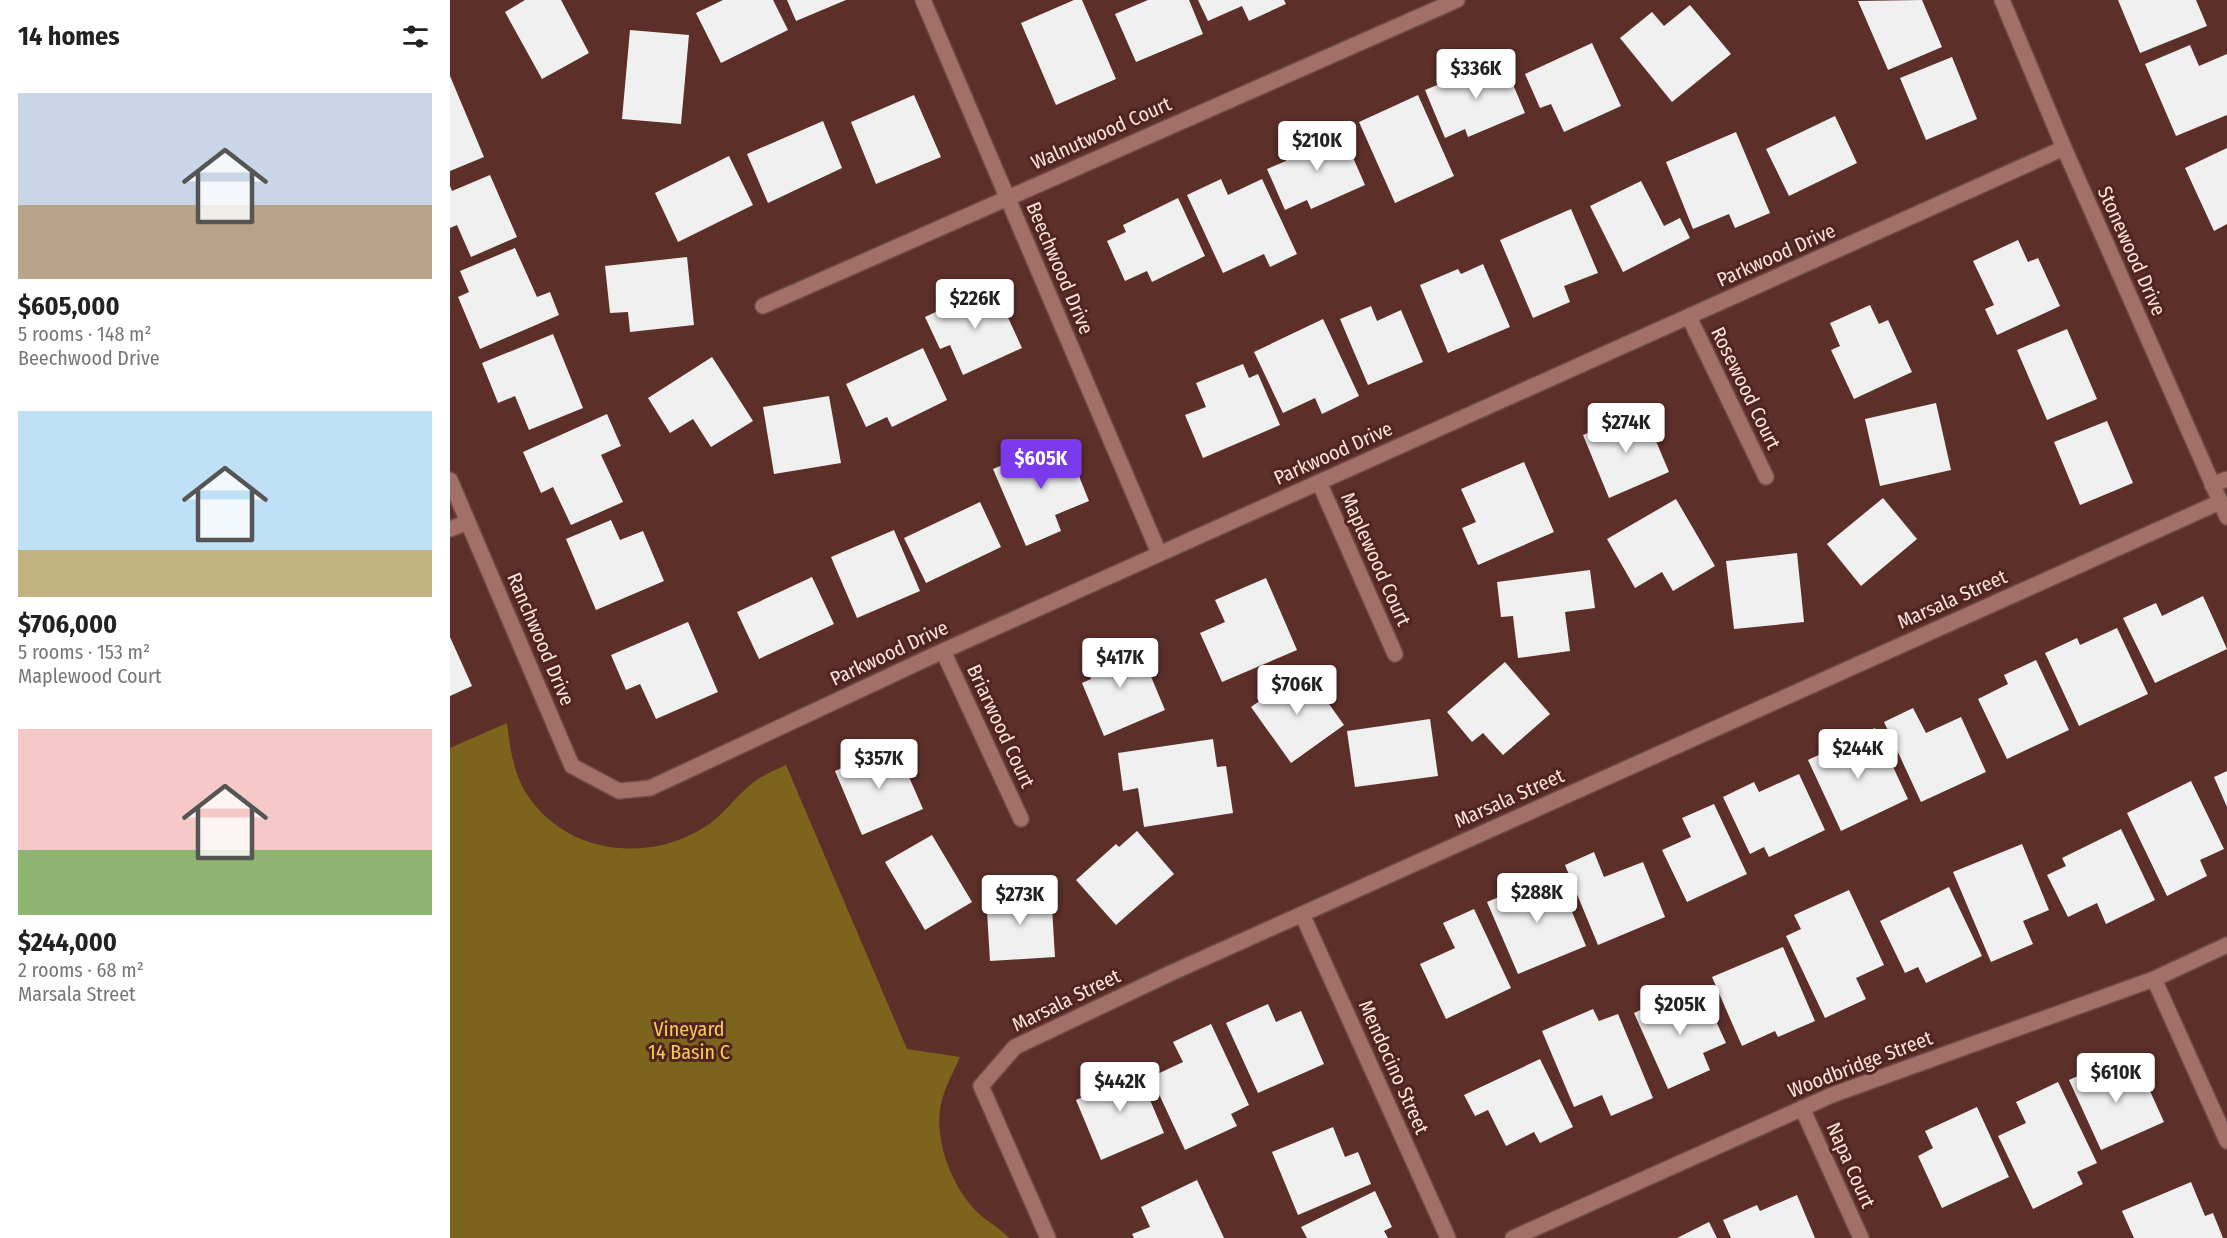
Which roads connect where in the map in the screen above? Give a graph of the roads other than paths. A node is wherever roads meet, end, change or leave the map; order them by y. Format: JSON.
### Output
{"nodes":[{"id":1,"x":923,"y":0,"type":"edge"},
{"id":2,"x":1457,"y":0,"type":"edge"},
{"id":3,"x":2002,"y":0,"type":"edge"},
{"id":4,"x":2064,"y":148,"type":"junction"},
{"id":5,"x":1007,"y":198,"type":"junction"},
{"id":6,"x":763,"y":306,"type":"dead end"},
{"id":7,"x":1689,"y":317,"type":"junction"},
{"id":8,"x":1766,"y":477,"type":"dead end"},
{"id":9,"x":2227,"y":478,"type":"edge"},
{"id":10,"x":450,"y":480,"type":"edge"},
{"id":11,"x":1319,"y":482,"type":"junction"},
{"id":12,"x":2212,"y":485,"type":"junction"},
{"id":13,"x":2220,"y":502,"type":"junction"},
{"id":14,"x":2227,"y":517,"type":"edge"},
{"id":15,"x":468,"y":522,"type":"junction"},
{"id":16,"x":450,"y":529,"type":"edge"},
{"id":17,"x":1159,"y":553,"type":"junction"},
{"id":18,"x":944,"y":651,"type":"junction"},
{"id":19,"x":1395,"y":654,"type":"dead end"},
{"id":20,"x":619,"y":790,"type":"joint"},
{"id":21,"x":1021,"y":819,"type":"dead end"},
{"id":22,"x":1302,"y":914,"type":"junction"},
{"id":23,"x":2227,"y":945,"type":"edge"},
{"id":24,"x":2154,"y":979,"type":"junction"},
{"id":25,"x":1802,"y":1108,"type":"junction"},
{"id":26,"x":2227,"y":1141,"type":"edge"},
{"id":27,"x":1048,"y":1238,"type":"edge"},
{"id":28,"x":1448,"y":1238,"type":"edge"},
{"id":29,"x":1514,"y":1238,"type":"edge"},
{"id":30,"x":1861,"y":1238,"type":"edge"}],
"edges":[{"from":1,"to":5,"type":"street","name":"Beechwood Drive"},
{"from":2,"to":5,"type":"street","name":"Walnutwood Court"},
{"from":3,"to":4,"type":"street","name":"Stonewood Drive"},
{"from":4,"to":7,"type":"street","name":"Parkwood Drive"},
{"from":4,"to":12,"type":"street","name":"Stonewood Drive"},
{"from":5,"to":6,"type":"street","name":"Walnutwood Court"},
{"from":5,"to":17,"type":"street","name":"Beechwood Drive"},
{"from":7,"to":8,"type":"street","name":"Rosewood Court"},
{"from":7,"to":11,"type":"street","name":"Parkwood Drive"},
{"from":9,"to":12,"type":"street"},
{"from":10,"to":15,"type":"street","name":"Ranchwood Drive"},
{"from":11,"to":17,"type":"street","name":"Parkwood Drive"},
{"from":11,"to":19,"type":"street","name":"Maplewood Court"},
{"from":12,"to":13,"type":"street","name":"Stonewood Drive"},
{"from":13,"to":14,"type":"street","name":"Stonewood Drive"},
{"from":13,"to":22,"type":"street","name":"Marsala Street"},
{"from":15,"to":16,"type":"street"},
{"from":15,"to":20,"type":"street","name":"Ranchwood Drive"},
{"from":17,"to":18,"type":"street","name":"Parkwood Drive"},
{"from":18,"to":20,"type":"street","name":"Parkwood Drive"},
{"from":18,"to":21,"type":"street","name":"Briarwood Court"},
{"from":22,"to":27,"type":"street","name":"Marsala Street"},
{"from":22,"to":28,"type":"street","name":"Mendocino Street"},
{"from":23,"to":24,"type":"street","name":"Woodbridge Street"},
{"from":24,"to":25,"type":"street","name":"Woodbridge Street"},
{"from":24,"to":26,"type":"street"},
{"from":25,"to":29,"type":"street","name":"Woodbridge Street"},
{"from":25,"to":30,"type":"street","name":"Napa Court"}]}
